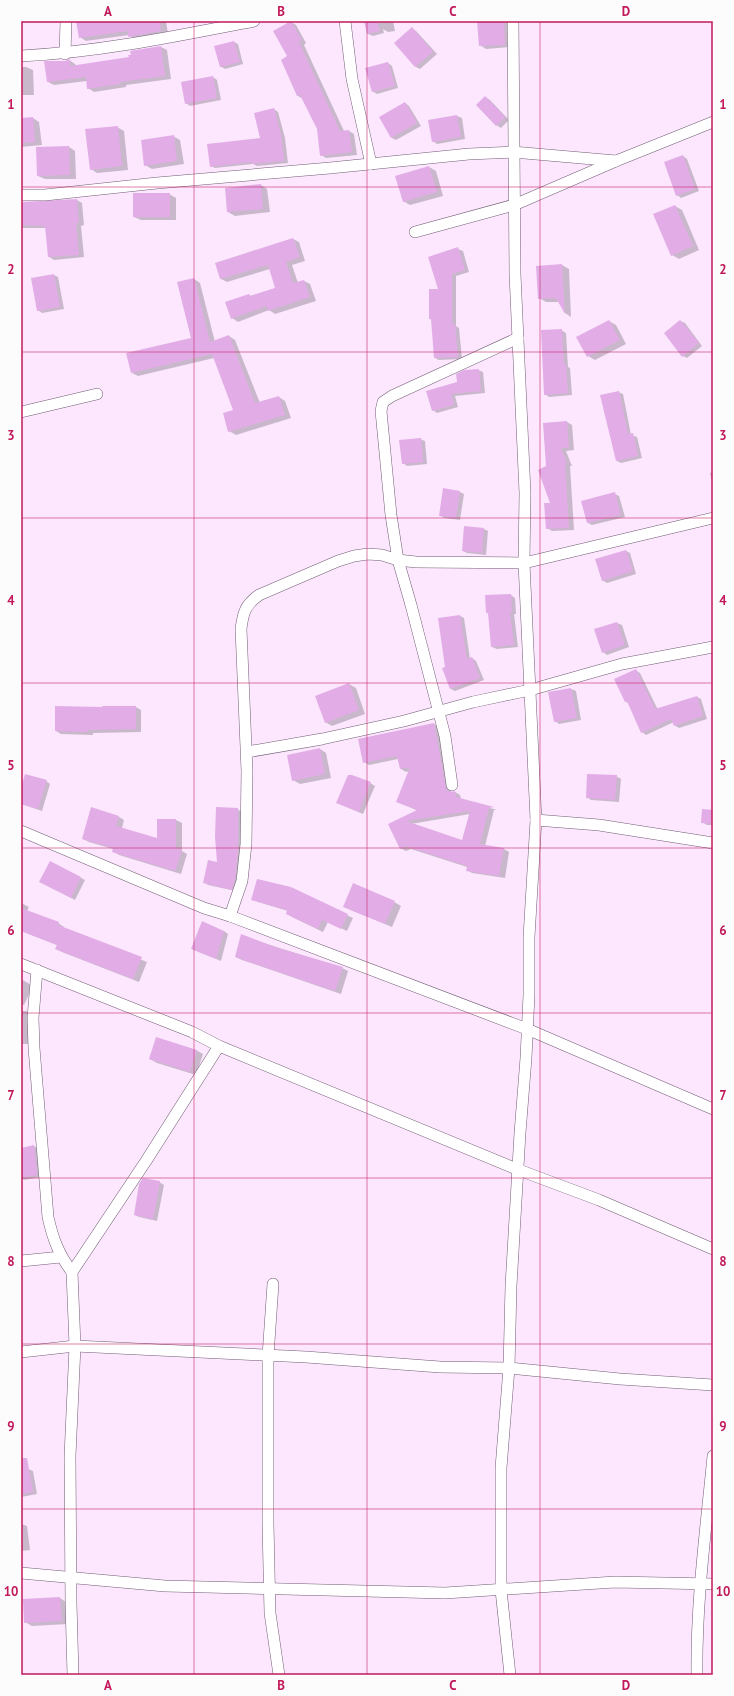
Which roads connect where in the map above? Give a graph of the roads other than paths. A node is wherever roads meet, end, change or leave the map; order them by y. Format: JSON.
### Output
{"nodes":[{"id":1,"x":66,"y":21,"type":"edge"},
{"id":2,"x":254,"y":21,"type":"edge"},
{"id":3,"x":345,"y":21,"type":"edge"},
{"id":4,"x":513,"y":21,"type":"edge"},
{"id":5,"x":65,"y":54,"type":"junction"},
{"id":6,"x":21,"y":56,"type":"edge"},
{"id":7,"x":713,"y":122,"type":"edge"},
{"id":8,"x":513,"y":152,"type":"junction"},
{"id":9,"x":616,"y":161,"type":"junction"},
{"id":10,"x":371,"y":164,"type":"junction"},
{"id":11,"x":21,"y":195,"type":"edge"},
{"id":12,"x":514,"y":205,"type":"junction"},
{"id":13,"x":415,"y":232,"type":"dead end"},
{"id":14,"x":518,"y":338,"type":"junction"},
{"id":15,"x":97,"y":394,"type":"dead end"},
{"id":16,"x":21,"y":412,"type":"edge"},
{"id":17,"x":713,"y":518,"type":"edge"},
{"id":18,"x":398,"y":560,"type":"junction"},
{"id":19,"x":524,"y":563,"type":"junction"},
{"id":20,"x":713,"y":647,"type":"edge"},
{"id":21,"x":530,"y":690,"type":"junction"},
{"id":22,"x":438,"y":711,"type":"junction"},
{"id":23,"x":247,"y":752,"type":"junction"},
{"id":24,"x":452,"y":785,"type":"dead end"},
{"id":25,"x":536,"y":820,"type":"junction"},
{"id":26,"x":21,"y":831,"type":"edge"},
{"id":27,"x":713,"y":843,"type":"edge"},
{"id":28,"x":230,"y":916,"type":"junction"},
{"id":29,"x":21,"y":964,"type":"edge"},
{"id":30,"x":37,"y":970,"type":"junction"},
{"id":31,"x":527,"y":1028,"type":"junction"},
{"id":32,"x":219,"y":1046,"type":"junction"},
{"id":33,"x":713,"y":1109,"type":"edge"},
{"id":34,"x":519,"y":1170,"type":"junction"},
{"id":35,"x":713,"y":1249,"type":"edge"},
{"id":36,"x":61,"y":1257,"type":"junction"},
{"id":37,"x":21,"y":1261,"type":"edge"},
{"id":38,"x":72,"y":1272,"type":"junction"},
{"id":39,"x":273,"y":1284,"type":"dead end"},
{"id":40,"x":75,"y":1346,"type":"junction"},
{"id":41,"x":21,"y":1352,"type":"edge"},
{"id":42,"x":268,"y":1356,"type":"junction"},
{"id":43,"x":509,"y":1368,"type":"junction"},
{"id":44,"x":713,"y":1385,"type":"edge"},
{"id":45,"x":713,"y":1456,"type":"edge"},
{"id":46,"x":21,"y":1573,"type":"edge"},
{"id":47,"x":71,"y":1576,"type":"junction"},
{"id":48,"x":700,"y":1583,"type":"junction"},
{"id":49,"x":713,"y":1584,"type":"edge"},
{"id":50,"x":269,"y":1588,"type":"junction"},
{"id":51,"x":501,"y":1590,"type":"junction"},
{"id":52,"x":73,"y":1675,"type":"edge"},
{"id":53,"x":279,"y":1675,"type":"edge"},
{"id":54,"x":510,"y":1675,"type":"edge"},
{"id":55,"x":697,"y":1675,"type":"edge"}],
"edges":[{"from":1,"to":5,"type":"street"},
{"from":2,"to":5,"type":"street"},
{"from":3,"to":10,"type":"street"},
{"from":4,"to":8,"type":"street"},
{"from":5,"to":6,"type":"street"},
{"from":7,"to":9,"type":"street"},
{"from":8,"to":9,"type":"street"},
{"from":8,"to":10,"type":"street"},
{"from":8,"to":12,"type":"street"},
{"from":9,"to":12,"type":"street"},
{"from":10,"to":11,"type":"street"},
{"from":12,"to":13,"type":"street"},
{"from":12,"to":14,"type":"street"},
{"from":14,"to":18,"type":"street"},
{"from":14,"to":19,"type":"street"},
{"from":15,"to":16,"type":"street"},
{"from":17,"to":19,"type":"street"},
{"from":18,"to":19,"type":"street"},
{"from":18,"to":22,"type":"street"},
{"from":18,"to":23,"type":"street"},
{"from":19,"to":21,"type":"street"},
{"from":20,"to":21,"type":"street"},
{"from":21,"to":22,"type":"street"},
{"from":21,"to":25,"type":"street"},
{"from":22,"to":23,"type":"street"},
{"from":22,"to":24,"type":"street"},
{"from":23,"to":28,"type":"street"},
{"from":25,"to":27,"type":"street"},
{"from":25,"to":31,"type":"street"},
{"from":26,"to":28,"type":"street"},
{"from":28,"to":31,"type":"street"},
{"from":29,"to":30,"type":"street"},
{"from":30,"to":32,"type":"street"},
{"from":30,"to":36,"type":"street"},
{"from":31,"to":33,"type":"street"},
{"from":31,"to":34,"type":"street"},
{"from":32,"to":34,"type":"street"},
{"from":32,"to":38,"type":"street"},
{"from":34,"to":35,"type":"street"},
{"from":34,"to":43,"type":"street"},
{"from":36,"to":37,"type":"street"},
{"from":36,"to":38,"type":"street"},
{"from":38,"to":40,"type":"street"},
{"from":39,"to":42,"type":"street"},
{"from":40,"to":41,"type":"street"},
{"from":40,"to":42,"type":"street"},
{"from":40,"to":47,"type":"street"},
{"from":42,"to":43,"type":"street"},
{"from":42,"to":50,"type":"street"},
{"from":43,"to":44,"type":"street"},
{"from":43,"to":51,"type":"street"},
{"from":45,"to":48,"type":"street"},
{"from":46,"to":47,"type":"street"},
{"from":47,"to":50,"type":"street"},
{"from":47,"to":52,"type":"street"},
{"from":48,"to":49,"type":"street"},
{"from":48,"to":51,"type":"street"},
{"from":48,"to":55,"type":"street"},
{"from":50,"to":51,"type":"street"},
{"from":50,"to":53,"type":"street"},
{"from":51,"to":54,"type":"street"}]}
